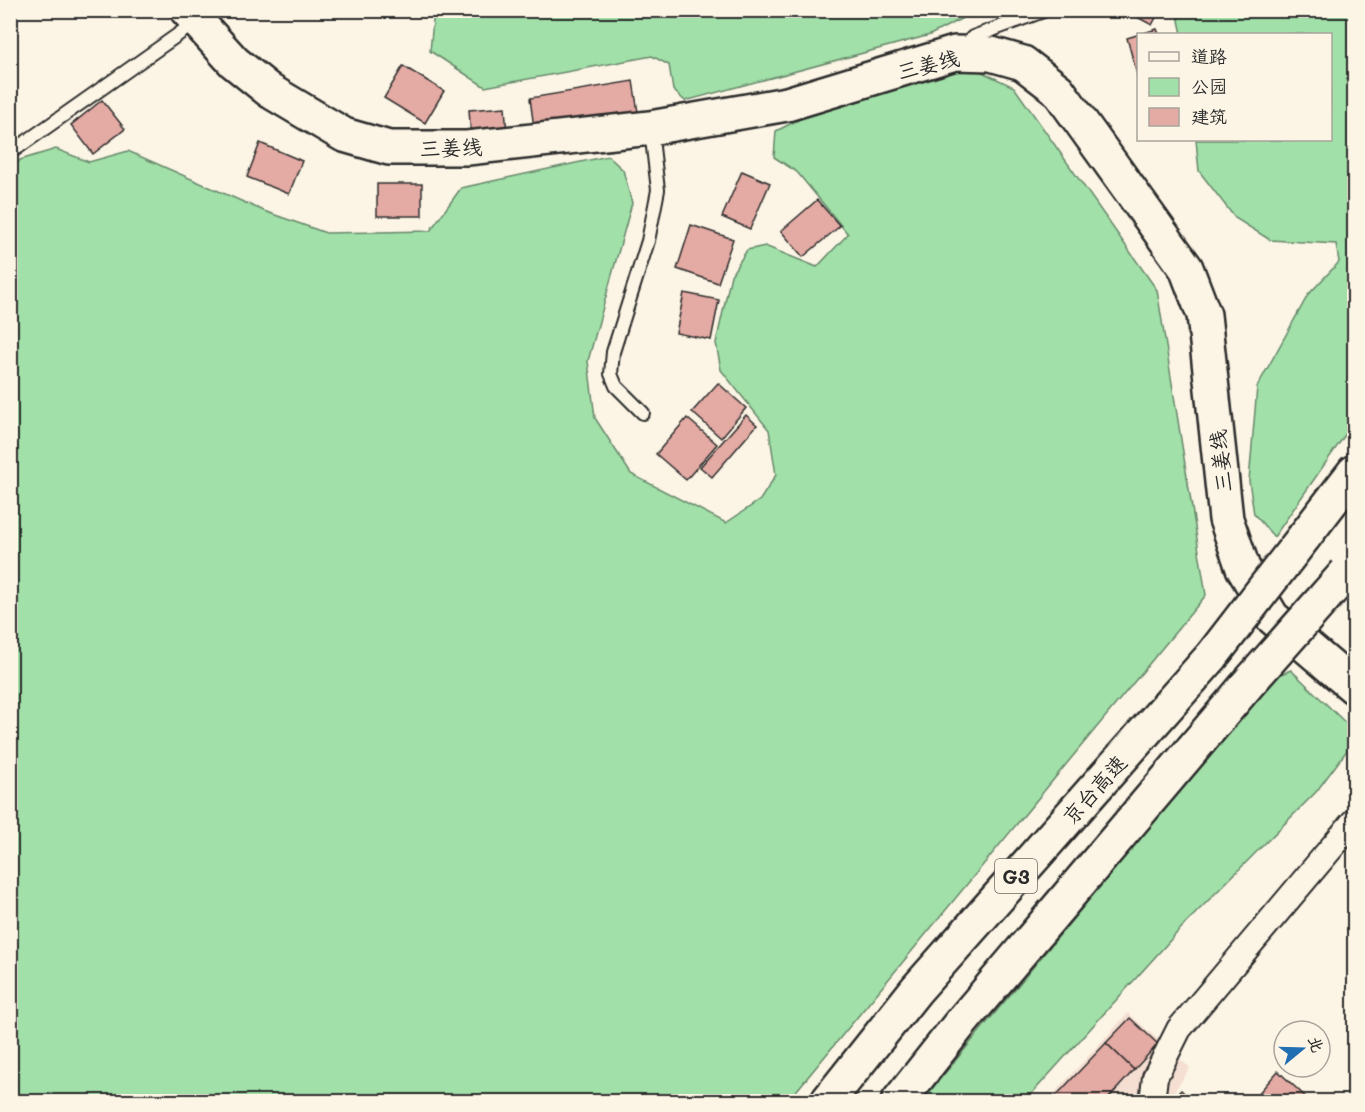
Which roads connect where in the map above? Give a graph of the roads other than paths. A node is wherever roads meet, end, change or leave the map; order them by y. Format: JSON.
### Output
{"nodes":[{"id":1,"x":1046,"y":10,"type":"edge"},
{"id":2,"x":199,"y":14,"type":"edge"},
{"id":3,"x":955,"y":53,"type":"junction"},
{"id":4,"x":650,"y":128,"type":"junction"},
{"id":5,"x":10,"y":153,"type":"edge"},
{"id":6,"x":643,"y":413,"type":"dead end"},
{"id":7,"x":1354,"y":472,"type":"edge"},
{"id":8,"x":1350,"y":568,"type":"edge"},
{"id":9,"x":1354,"y":687,"type":"edge"},
{"id":10,"x":1354,"y":821,"type":"edge"},
{"id":11,"x":827,"y":1101,"type":"edge"},
{"id":12,"x":898,"y":1101,"type":"edge"},
{"id":13,"x":1152,"y":1101,"type":"edge"}],
"edges":[{"from":1,"to":3,"type":"lane"},
{"from":2,"to":4,"type":"main road","name":"三姜线"},
{"from":2,"to":5,"type":"lane"},
{"from":3,"to":4,"type":"main road","name":"三姜线"},
{"from":3,"to":9,"type":"main road","name":"三姜线"},
{"from":4,"to":6,"type":"lane"},
{"from":7,"to":11,"type":"main road","name":"京台高速","number":"G3","bridge":true},
{"from":8,"to":12,"type":"main road","number":"G3","bridge":true},
{"from":10,"to":13,"type":"street"}]}
